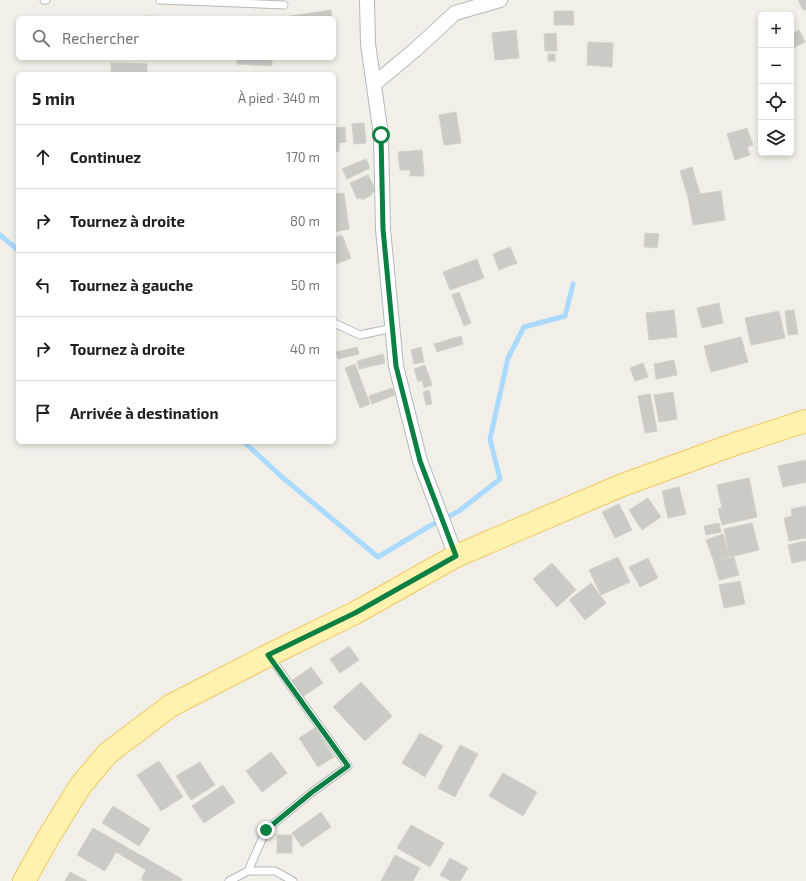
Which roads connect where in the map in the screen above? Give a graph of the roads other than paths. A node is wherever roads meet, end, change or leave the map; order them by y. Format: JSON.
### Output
{"nodes":[{"id":1,"x":160,"y":0,"type":"edge"},
{"id":2,"x":367,"y":0,"type":"edge"},
{"id":3,"x":500,"y":0,"type":"edge"},
{"id":4,"x":221,"y":1,"type":"edge"},
{"id":5,"x":284,"y":5,"type":"dead end"},
{"id":6,"x":374,"y":84,"type":"junction"},
{"id":7,"x":336,"y":324,"type":"edge"},
{"id":8,"x":392,"y":328,"type":"junction"},
{"id":9,"x":806,"y":421,"type":"edge"},
{"id":10,"x":456,"y":556,"type":"junction"},
{"id":11,"x":268,"y":655,"type":"junction"},
{"id":12,"x":248,"y":871,"type":"junction"},
{"id":13,"x":24,"y":881,"type":"edge"},
{"id":14,"x":229,"y":881,"type":"edge"},
{"id":15,"x":293,"y":881,"type":"edge"}],
"edges":[{"from":1,"to":4,"type":"lane"},
{"from":2,"to":6,"type":"street"},
{"from":3,"to":6,"type":"street"},
{"from":4,"to":5,"type":"lane"},
{"from":6,"to":8,"type":"street"},
{"from":7,"to":8,"type":"lane"},
{"from":8,"to":10,"type":"street"},
{"from":9,"to":10,"type":"main road"},
{"from":10,"to":11,"type":"main road"},
{"from":11,"to":12,"type":"lane"},
{"from":11,"to":13,"type":"main road"},
{"from":12,"to":14,"type":"lane"},
{"from":12,"to":15,"type":"lane"}]}
